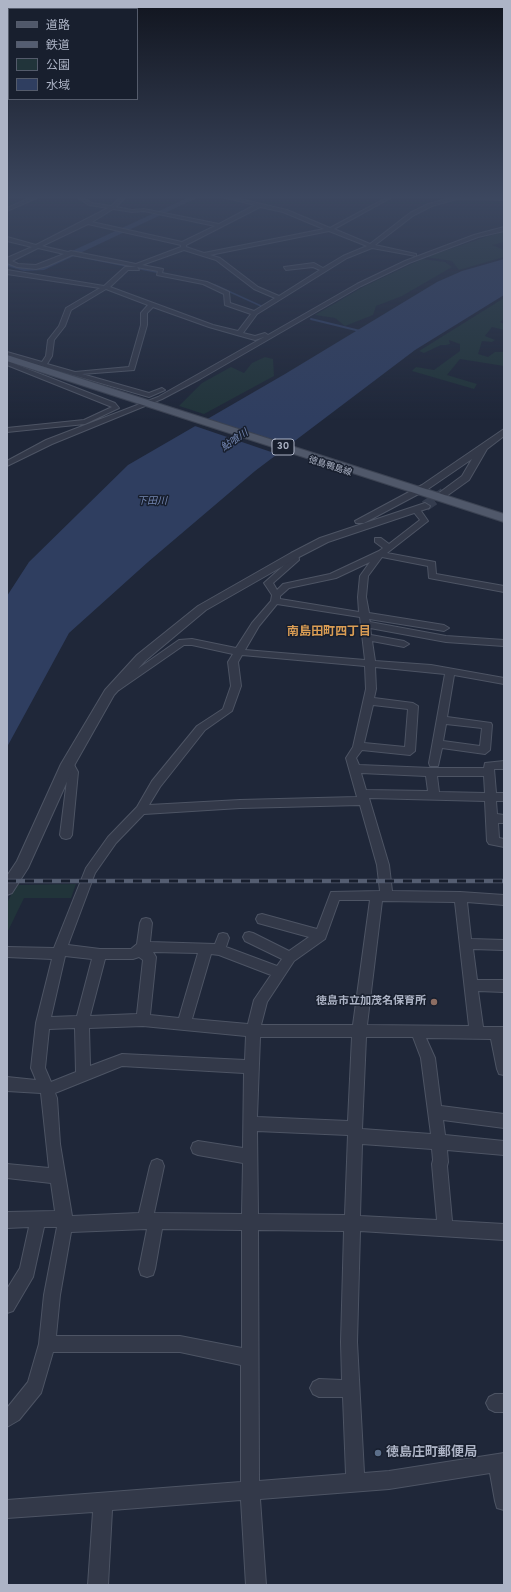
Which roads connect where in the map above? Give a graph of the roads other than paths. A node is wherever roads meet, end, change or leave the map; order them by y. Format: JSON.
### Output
{"nodes":[{"id":1,"x":126,"y":271,"type":"edge"},
{"id":2,"x":151,"y":271,"type":"edge"},
{"id":3,"x":235,"y":271,"type":"edge"},
{"id":4,"x":321,"y":271,"type":"edge"},
{"id":5,"x":388,"y":271,"type":"edge"},
{"id":6,"x":10,"y":272,"type":"edge"},
{"id":7,"x":7,"y":280,"type":"edge"},
{"id":8,"x":106,"y":287,"type":"junction"},
{"id":9,"x":279,"y":298,"type":"junction"},
{"id":10,"x":152,"y":304,"type":"junction"},
{"id":11,"x":255,"y":313,"type":"junction"},
{"id":12,"x":288,"y":326,"type":"junction"},
{"id":13,"x":239,"y":334,"type":"junction"},
{"id":14,"x":7,"y":354,"type":"edge"},
{"id":15,"x":7,"y":358,"type":"edge"},
{"id":16,"x":7,"y":363,"type":"edge"},
{"id":17,"x":43,"y":367,"type":"junction"},
{"id":18,"x":70,"y":373,"type":"junction"},
{"id":19,"x":198,"y":378,"type":"junction"},
{"id":20,"x":147,"y":405,"type":"junction"},
{"id":21,"x":7,"y":430,"type":"edge"},
{"id":22,"x":504,"y":432,"type":"edge"},
{"id":23,"x":483,"y":447,"type":"junction"},
{"id":24,"x":7,"y":464,"type":"edge"},
{"id":25,"x":413,"y":492,"type":"junction"},
{"id":26,"x":444,"y":493,"type":"tunnel mouth"},
{"id":27,"x":421,"y":508,"type":"joint"},
{"id":28,"x":504,"y":518,"type":"edge"},
{"id":29,"x":504,"y":524,"type":"edge"},
{"id":30,"x":324,"y":540,"type":"junction"},
{"id":31,"x":378,"y":540,"type":"dead end"},
{"id":32,"x":384,"y":551,"type":"junction"},
{"id":33,"x":295,"y":555,"type":"junction"},
{"id":34,"x":504,"y":589,"type":"edge"},
{"id":35,"x":276,"y":598,"type":"junction"},
{"id":36,"x":364,"y":619,"type":"junction"},
{"id":37,"x":444,"y":628,"type":"dead end"},
{"id":38,"x":367,"y":636,"type":"junction"},
{"id":39,"x":504,"y":643,"type":"edge"},
{"id":40,"x":404,"y":644,"type":"dead end"},
{"id":41,"x":239,"y":652,"type":"junction"},
{"id":42,"x":370,"y":662,"type":"junction"},
{"id":43,"x":450,"y":671,"type":"junction"},
{"id":44,"x":504,"y":681,"type":"edge"},
{"id":45,"x":109,"y":693,"type":"junction"},
{"id":46,"x":369,"y":701,"type":"junction"},
{"id":47,"x":442,"y":720,"type":"junction"},
{"id":48,"x":438,"y":744,"type":"junction"},
{"id":49,"x":358,"y":746,"type":"junction"},
{"id":50,"x":68,"y":764,"type":"junction"},
{"id":51,"x":504,"y":765,"type":"edge"},
{"id":52,"x":433,"y":768,"type":"junction"},
{"id":53,"x":354,"y":769,"type":"junction"},
{"id":54,"x":488,"y":772,"type":"junction"},
{"id":55,"x":434,"y":796,"type":"junction"},
{"id":56,"x":490,"y":796,"type":"junction"},
{"id":57,"x":362,"y":797,"type":"junction"},
{"id":58,"x":504,"y":797,"type":"edge"},
{"id":59,"x":141,"y":810,"type":"junction"},
{"id":60,"x":498,"y":818,"type":"edge"},
{"id":61,"x":66,"y":835,"type":"dead end"},
{"id":62,"x":504,"y":842,"type":"edge"},
{"id":63,"x":7,"y":889,"type":"edge"},
{"id":64,"x":382,"y":896,"type":"junction"},
{"id":65,"x":460,"y":896,"type":"junction"},
{"id":66,"x":504,"y":900,"type":"edge"},
{"id":67,"x":262,"y":919,"type":"dead end"},
{"id":68,"x":146,"y":923,"type":"dead end"},
{"id":69,"x":320,"y":935,"type":"junction"},
{"id":70,"x":249,"y":936,"type":"dead end"},
{"id":71,"x":466,"y":944,"type":"junction"},
{"id":72,"x":504,"y":945,"type":"edge"},
{"id":73,"x":206,"y":948,"type":"junction"},
{"id":74,"x":140,"y":949,"type":"junction"},
{"id":75,"x":7,"y":952,"type":"edge"},
{"id":76,"x":60,"y":952,"type":"junction"},
{"id":77,"x":100,"y":954,"type":"junction"},
{"id":78,"x":290,"y":957,"type":"junction"},
{"id":79,"x":279,"y":972,"type":"junction"},
{"id":80,"x":471,"y":985,"type":"junction"},
{"id":81,"x":504,"y":986,"type":"edge"},
{"id":82,"x":143,"y":1020,"type":"junction"},
{"id":83,"x":82,"y":1021,"type":"junction"},
{"id":84,"x":43,"y":1023,"type":"junction"},
{"id":85,"x":184,"y":1024,"type":"junction"},
{"id":86,"x":253,"y":1032,"type":"junction"},
{"id":87,"x":359,"y":1032,"type":"junction"},
{"id":88,"x":417,"y":1032,"type":"junction"},
{"id":89,"x":477,"y":1033,"type":"junction"},
{"id":90,"x":501,"y":1033,"type":"edge"},
{"id":91,"x":251,"y":1067,"type":"junction"},
{"id":92,"x":504,"y":1069,"type":"edge"},
{"id":93,"x":83,"y":1076,"type":"junction"},
{"id":94,"x":7,"y":1084,"type":"edge"},
{"id":95,"x":46,"y":1089,"type":"junction"},
{"id":96,"x":436,"y":1112,"type":"junction"},
{"id":97,"x":504,"y":1120,"type":"edge"},
{"id":98,"x":250,"y":1124,"type":"junction"},
{"id":99,"x":355,"y":1132,"type":"junction"},
{"id":100,"x":439,"y":1142,"type":"junction"},
{"id":101,"x":198,"y":1148,"type":"dead end"},
{"id":102,"x":504,"y":1148,"type":"edge"},
{"id":103,"x":250,"y":1157,"type":"junction"},
{"id":104,"x":157,"y":1166,"type":"dead end"},
{"id":105,"x":7,"y":1171,"type":"edge"},
{"id":106,"x":58,"y":1176,"type":"junction"},
{"id":107,"x":7,"y":1220,"type":"edge"},
{"id":108,"x":38,"y":1220,"type":"junction"},
{"id":109,"x":64,"y":1221,"type":"junction"},
{"id":110,"x":150,"y":1222,"type":"junction"},
{"id":111,"x":251,"y":1223,"type":"junction"},
{"id":112,"x":352,"y":1223,"type":"junction"},
{"id":113,"x":445,"y":1227,"type":"junction"},
{"id":114,"x":504,"y":1232,"type":"edge"},
{"id":115,"x":148,"y":1269,"type":"dead end"},
{"id":116,"x":7,"y":1305,"type":"edge"},
{"id":117,"x":47,"y":1344,"type":"junction"},
{"id":118,"x":250,"y":1358,"type":"junction"},
{"id":119,"x":319,"y":1388,"type":"dead end"},
{"id":120,"x":351,"y":1390,"type":"junction"},
{"id":121,"x":7,"y":1418,"type":"edge"},
{"id":122,"x":501,"y":1462,"type":"edge"},
{"id":123,"x":355,"y":1482,"type":"junction"},
{"id":124,"x":250,"y":1491,"type":"junction"},
{"id":125,"x":504,"y":1501,"type":"edge"},
{"id":126,"x":103,"y":1503,"type":"junction"},
{"id":127,"x":7,"y":1509,"type":"edge"},
{"id":128,"x":98,"y":1585,"type":"edge"},
{"id":129,"x":256,"y":1585,"type":"edge"}],
"edges":[{"from":1,"to":8,"type":"street"},
{"from":2,"to":11,"type":"street"},
{"from":3,"to":9,"type":"street"},
{"from":4,"to":9,"type":"street"},
{"from":5,"to":12,"type":"street"},
{"from":6,"to":7,"type":"street"},
{"from":6,"to":8,"type":"street"},
{"from":8,"to":10,"type":"street"},
{"from":8,"to":17,"type":"street"},
{"from":9,"to":11,"type":"street"},
{"from":10,"to":13,"type":"street"},
{"from":10,"to":18,"type":"street"},
{"from":11,"to":13,"type":"street"},
{"from":12,"to":13,"type":"street"},
{"from":12,"to":19,"type":"street"},
{"from":14,"to":17,"type":"street"},
{"from":15,"to":17,"type":"main road","name":"徳島鴨島線","number":"30"},
{"from":16,"to":21,"type":"street"},
{"from":17,"to":18,"type":"street"},
{"from":17,"to":20,"type":"main road","name":"徳島鴨島線","number":"30"},
{"from":18,"to":19,"type":"street"},
{"from":19,"to":20,"type":"street"},
{"from":20,"to":24,"type":"street"},
{"from":20,"to":25,"type":"main road","name":"徳島鴨島線","number":"30"},
{"from":22,"to":23,"type":"street"},
{"from":23,"to":25,"type":"street"},
{"from":23,"to":26,"type":"street"},
{"from":25,"to":28,"type":"main road","name":"徳島鴨島線","number":"30"},
{"from":25,"to":29,"type":"main road","name":"徳島鴨島線","number":"30"},
{"from":25,"to":30,"type":"street"},
{"from":27,"to":30,"type":"street"},
{"from":27,"to":32,"type":"street"},
{"from":30,"to":33,"type":"street"},
{"from":31,"to":32,"type":"street"},
{"from":32,"to":34,"type":"street"},
{"from":32,"to":35,"type":"street"},
{"from":32,"to":36,"type":"street"},
{"from":33,"to":35,"type":"street"},
{"from":33,"to":45,"type":"street"},
{"from":35,"to":36,"type":"street"},
{"from":35,"to":41,"type":"street"},
{"from":36,"to":37,"type":"street"},
{"from":36,"to":38,"type":"street"},
{"from":36,"to":39,"type":"street"},
{"from":38,"to":40,"type":"street"},
{"from":38,"to":42,"type":"street"},
{"from":41,"to":42,"type":"street"},
{"from":41,"to":45,"type":"street"},
{"from":41,"to":59,"type":"street"},
{"from":42,"to":43,"type":"street"},
{"from":42,"to":46,"type":"street"},
{"from":43,"to":44,"type":"street"},
{"from":43,"to":47,"type":"street"},
{"from":45,"to":50,"type":"street"},
{"from":46,"to":49,"type":"street"},
{"from":46,"to":49,"type":"street"},
{"from":47,"to":48,"type":"street"},
{"from":47,"to":48,"type":"street"},
{"from":48,"to":52,"type":"street"},
{"from":49,"to":53,"type":"street"},
{"from":50,"to":61,"type":"street"},
{"from":50,"to":63,"type":"street"},
{"from":51,"to":54,"type":"street"},
{"from":52,"to":53,"type":"street"},
{"from":52,"to":54,"type":"street"},
{"from":52,"to":55,"type":"street"},
{"from":53,"to":57,"type":"street"},
{"from":54,"to":56,"type":"street"},
{"from":55,"to":56,"type":"street"},
{"from":55,"to":57,"type":"street"},
{"from":56,"to":58,"type":"street"},
{"from":56,"to":60,"type":"street"},
{"from":57,"to":59,"type":"street"},
{"from":57,"to":64,"type":"street"},
{"from":59,"to":76,"type":"street"},
{"from":60,"to":62,"type":"street"},
{"from":64,"to":65,"type":"street"},
{"from":64,"to":69,"type":"street"},
{"from":64,"to":87,"type":"street"},
{"from":65,"to":66,"type":"street"},
{"from":65,"to":71,"type":"street"},
{"from":67,"to":69,"type":"street"},
{"from":68,"to":74,"type":"street"},
{"from":69,"to":78,"type":"street"},
{"from":70,"to":78,"type":"street"},
{"from":71,"to":72,"type":"street"},
{"from":71,"to":80,"type":"street"},
{"from":73,"to":74,"type":"street"},
{"from":73,"to":79,"type":"street"},
{"from":73,"to":85,"type":"street"},
{"from":74,"to":77,"type":"street"},
{"from":74,"to":82,"type":"street"},
{"from":75,"to":76,"type":"street"},
{"from":76,"to":77,"type":"street"},
{"from":76,"to":84,"type":"street"},
{"from":77,"to":83,"type":"street"},
{"from":78,"to":79,"type":"street"},
{"from":79,"to":86,"type":"street"},
{"from":80,"to":81,"type":"street"},
{"from":80,"to":89,"type":"street"},
{"from":82,"to":83,"type":"street"},
{"from":82,"to":85,"type":"street"},
{"from":83,"to":84,"type":"street"},
{"from":83,"to":93,"type":"street"},
{"from":84,"to":95,"type":"street"},
{"from":85,"to":86,"type":"street"},
{"from":86,"to":87,"type":"street"},
{"from":86,"to":91,"type":"street"},
{"from":87,"to":88,"type":"street"},
{"from":87,"to":99,"type":"street"},
{"from":88,"to":89,"type":"street"},
{"from":88,"to":96,"type":"street"},
{"from":89,"to":90,"type":"street"},
{"from":90,"to":92,"type":"street"},
{"from":91,"to":93,"type":"street"},
{"from":91,"to":98,"type":"street"},
{"from":93,"to":95,"type":"street"},
{"from":94,"to":95,"type":"street"},
{"from":95,"to":106,"type":"street"},
{"from":96,"to":97,"type":"street"},
{"from":96,"to":100,"type":"street"},
{"from":98,"to":99,"type":"street"},
{"from":98,"to":103,"type":"street"},
{"from":99,"to":100,"type":"street"},
{"from":99,"to":112,"type":"street"},
{"from":100,"to":102,"type":"street"},
{"from":100,"to":113,"type":"street"},
{"from":101,"to":103,"type":"street"},
{"from":103,"to":111,"type":"street"},
{"from":104,"to":110,"type":"street"},
{"from":105,"to":106,"type":"street"},
{"from":106,"to":109,"type":"street"},
{"from":107,"to":108,"type":"street"},
{"from":108,"to":109,"type":"street"},
{"from":108,"to":116,"type":"street"},
{"from":109,"to":110,"type":"street"},
{"from":109,"to":117,"type":"street"},
{"from":110,"to":111,"type":"street"},
{"from":110,"to":115,"type":"street"},
{"from":111,"to":112,"type":"street"},
{"from":111,"to":118,"type":"street"},
{"from":112,"to":113,"type":"street"},
{"from":112,"to":120,"type":"street"},
{"from":113,"to":114,"type":"street"},
{"from":117,"to":118,"type":"street"},
{"from":117,"to":121,"type":"street"},
{"from":118,"to":124,"type":"street"},
{"from":119,"to":120,"type":"street"},
{"from":120,"to":123,"type":"street"},
{"from":122,"to":123,"type":"street"},
{"from":122,"to":125,"type":"street"},
{"from":123,"to":124,"type":"street"},
{"from":124,"to":126,"type":"street"},
{"from":124,"to":129,"type":"street"},
{"from":126,"to":127,"type":"street"},
{"from":126,"to":128,"type":"street"}]}
